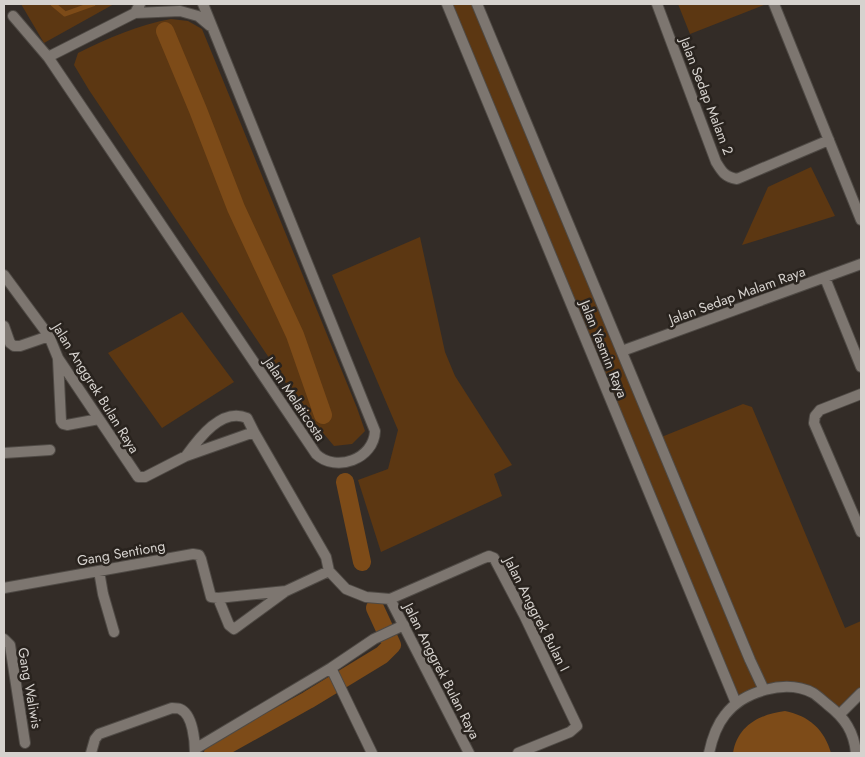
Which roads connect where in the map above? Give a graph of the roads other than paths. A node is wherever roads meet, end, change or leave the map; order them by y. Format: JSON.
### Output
{"nodes":[{"id":1,"x":203,"y":4,"type":"edge"},
{"id":2,"x":446,"y":4,"type":"edge"},
{"id":3,"x":478,"y":4,"type":"edge"},
{"id":4,"x":657,"y":4,"type":"edge"},
{"id":5,"x":774,"y":4,"type":"edge"},
{"id":6,"x":137,"y":8,"type":"edge"},
{"id":7,"x":13,"y":16,"type":"dead end"},
{"id":8,"x":213,"y":29,"type":"junction"},
{"id":9,"x":48,"y":57,"type":"junction"},
{"id":10,"x":829,"y":140,"type":"junction"},
{"id":11,"x":861,"y":220,"type":"edge"},
{"id":12,"x":861,"y":264,"type":"edge"},
{"id":13,"x":4,"y":275,"type":"edge"},
{"id":14,"x":825,"y":278,"type":"junction"},
{"id":15,"x":4,"y":326,"type":"edge"},
{"id":16,"x":49,"y":336,"type":"junction"},
{"id":17,"x":622,"y":351,"type":"junction"},
{"id":18,"x":58,"y":358,"type":"junction"},
{"id":19,"x":861,"y":367,"type":"edge"},
{"id":20,"x":861,"y":394,"type":"edge"},
{"id":21,"x":99,"y":420,"type":"junction"},
{"id":22,"x":254,"y":432,"type":"junction"},
{"id":23,"x":50,"y":450,"type":"dead end"},
{"id":24,"x":4,"y":453,"type":"edge"},
{"id":25,"x":186,"y":456,"type":"junction"},
{"id":26,"x":861,"y":532,"type":"edge"},
{"id":27,"x":329,"y":570,"type":"junction"},
{"id":28,"x":99,"y":571,"type":"junction"},
{"id":29,"x":4,"y":588,"type":"edge"},
{"id":30,"x":286,"y":591,"type":"junction"},
{"id":31,"x":215,"y":598,"type":"junction"},
{"id":32,"x":390,"y":599,"type":"junction"},
{"id":33,"x":400,"y":627,"type":"junction"},
{"id":34,"x":114,"y":632,"type":"dead end"},
{"id":35,"x":4,"y":639,"type":"edge"},
{"id":36,"x":334,"y":672,"type":"junction"},
{"id":37,"x":764,"y":690,"type":"junction"},
{"id":38,"x":861,"y":693,"type":"edge"},
{"id":39,"x":736,"y":704,"type":"junction"},
{"id":40,"x":840,"y":714,"type":"junction"},
{"id":41,"x":25,"y":743,"type":"dead end"},
{"id":42,"x":195,"y":751,"type":"edge"},
{"id":43,"x":92,"y":753,"type":"edge"},
{"id":44,"x":372,"y":753,"type":"edge"},
{"id":45,"x":469,"y":753,"type":"edge"},
{"id":46,"x":518,"y":753,"type":"edge"},
{"id":47,"x":709,"y":753,"type":"edge"},
{"id":48,"x":856,"y":753,"type":"edge"}],
"edges":[{"from":1,"to":8,"type":"street","name":"Jalan Melaticosta"},
{"from":2,"to":39,"type":"street","name":"Jalan Yasmin Raya"},
{"from":3,"to":17,"type":"street","name":"Jalan Yasmin Raya"},
{"from":4,"to":10,"type":"street","name":"Jalan Sedap Malam 2"},
{"from":5,"to":10,"type":"street"},
{"from":6,"to":8,"type":"street"},
{"from":6,"to":9,"type":"street"},
{"from":7,"to":9,"type":"street","name":"Jalan Melaticosta"},
{"from":8,"to":9,"type":"street","name":"Jalan Melaticosta"},
{"from":10,"to":11,"type":"street"},
{"from":12,"to":14,"type":"street","name":"Jalan Sedap Malam Raya"},
{"from":13,"to":16,"type":"street","name":"Jalan Anggrek Bulan Raya"},
{"from":14,"to":17,"type":"street","name":"Jalan Sedap Malam Raya"},
{"from":14,"to":19,"type":"street"},
{"from":15,"to":16,"type":"street"},
{"from":16,"to":18,"type":"street","name":"Jalan Anggrek Bulan Raya"},
{"from":17,"to":37,"type":"street","name":"Jalan Yasmin Raya"},
{"from":18,"to":21,"type":"street","name":"Jalan Anggrek Bulan Raya"},
{"from":18,"to":21,"type":"street"},
{"from":20,"to":26,"type":"street"},
{"from":21,"to":25,"type":"street","name":"Jalan Anggrek Bulan Raya"},
{"from":22,"to":25,"type":"street","name":"Jalan Anggrek Bulan Raya"},
{"from":22,"to":25,"type":"street"},
{"from":22,"to":27,"type":"street","name":"Jalan Anggrek Bulan Raya"},
{"from":23,"to":24,"type":"street"},
{"from":27,"to":30,"type":"street"},
{"from":27,"to":32,"type":"street","name":"Jalan Anggrek Bulan Raya"},
{"from":28,"to":29,"type":"street","name":"Gang Sentiong"},
{"from":28,"to":31,"type":"street","name":"Gang Sentiong"},
{"from":28,"to":34,"type":"street"},
{"from":30,"to":31,"type":"street"},
{"from":30,"to":31,"type":"street"},
{"from":32,"to":33,"type":"street","name":"Jalan Anggrek Bulan Raya"},
{"from":32,"to":46,"type":"street","name":"Jalan Anggrek Bulan I"},
{"from":33,"to":36,"type":"street"},
{"from":33,"to":45,"type":"street","name":"Jalan Anggrek Bulan Raya"},
{"from":35,"to":41,"type":"street","name":"Gang Waliwis"},
{"from":36,"to":42,"type":"street"},
{"from":36,"to":44,"type":"street"},
{"from":37,"to":39,"type":"street"},
{"from":37,"to":40,"type":"street"},
{"from":38,"to":40,"type":"street"},
{"from":39,"to":47,"type":"street"},
{"from":40,"to":48,"type":"street"},
{"from":42,"to":43,"type":"street"}]}
